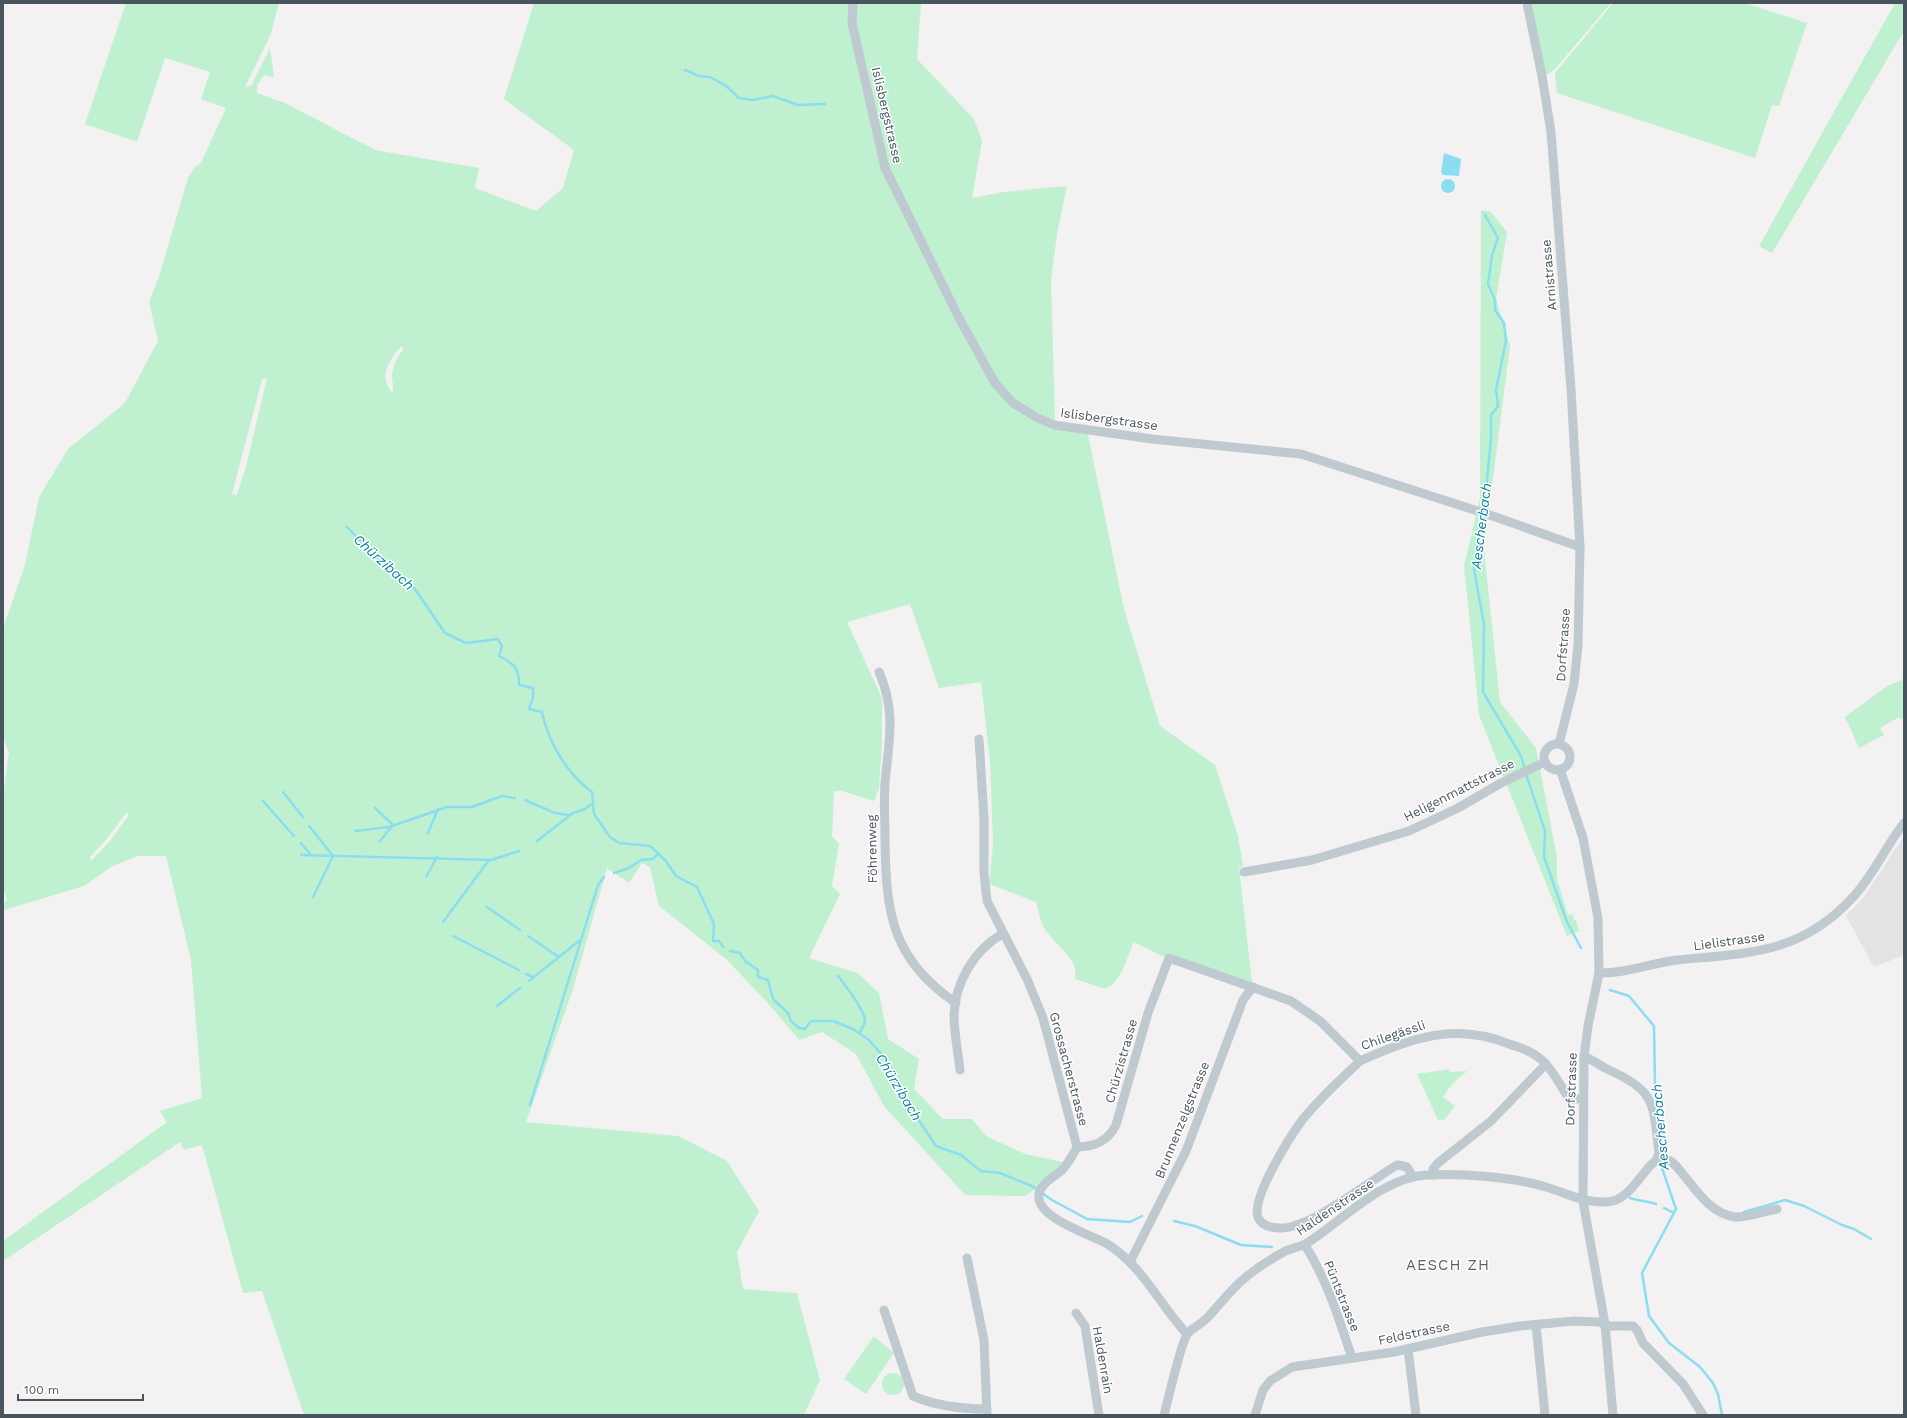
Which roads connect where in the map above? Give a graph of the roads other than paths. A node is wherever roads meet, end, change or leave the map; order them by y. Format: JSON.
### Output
{"nodes":[{"id":1,"x":853,"y":3,"type":"edge"},
{"id":2,"x":1527,"y":3,"type":"edge"},
{"id":3,"x":1580,"y":547,"type":"junction"},
{"id":4,"x":879,"y":672,"type":"dead end"},
{"id":5,"x":979,"y":740,"type":"dead end"},
{"id":6,"x":1560,"y":744,"type":"junction"},
{"id":7,"x":1545,"y":762,"type":"junction"},
{"id":8,"x":1560,"y":769,"type":"junction"},
{"id":9,"x":1904,"y":823,"type":"edge"},
{"id":10,"x":1244,"y":872,"type":"dead end"},
{"id":11,"x":1002,"y":934,"type":"junction"},
{"id":12,"x":1169,"y":958,"type":"joint"},
{"id":13,"x":1599,"y":973,"type":"junction"},
{"id":14,"x":1253,"y":987,"type":"junction"},
{"id":15,"x":956,"y":1003,"type":"junction"},
{"id":16,"x":1584,"y":1057,"type":"junction"},
{"id":17,"x":1360,"y":1061,"type":"junction"},
{"id":18,"x":1546,"y":1064,"type":"junction"},
{"id":19,"x":960,"y":1070,"type":"dead end"},
{"id":20,"x":1582,"y":1099,"type":"junction"},
{"id":21,"x":1077,"y":1147,"type":"junction"},
{"id":22,"x":1662,"y":1159,"type":"junction"},
{"id":23,"x":1433,"y":1175,"type":"junction"},
{"id":24,"x":1414,"y":1177,"type":"junction"},
{"id":25,"x":1583,"y":1201,"type":"junction"},
{"id":26,"x":1777,"y":1209,"type":"dead end"},
{"id":27,"x":1305,"y":1245,"type":"junction"},
{"id":28,"x":967,"y":1258,"type":"dead end"},
{"id":29,"x":1130,"y":1262,"type":"junction"},
{"id":30,"x":884,"y":1310,"type":"dead end"},
{"id":31,"x":1076,"y":1313,"type":"dead end"},
{"id":32,"x":1605,"y":1324,"type":"junction"},
{"id":33,"x":1536,"y":1325,"type":"junction"},
{"id":34,"x":1187,"y":1334,"type":"junction"},
{"id":35,"x":1408,"y":1349,"type":"junction"},
{"id":36,"x":1352,"y":1358,"type":"junction"},
{"id":37,"x":987,"y":1412,"type":"edge"},
{"id":38,"x":1099,"y":1415,"type":"edge"},
{"id":39,"x":1164,"y":1415,"type":"edge"},
{"id":40,"x":1255,"y":1415,"type":"edge"},
{"id":41,"x":1416,"y":1415,"type":"edge"},
{"id":42,"x":1545,"y":1415,"type":"edge"},
{"id":43,"x":1613,"y":1415,"type":"edge"},
{"id":44,"x":1703,"y":1415,"type":"edge"}],
"edges":[{"from":1,"to":3,"type":"street","name":"Islisbergstrasse"},
{"from":2,"to":3,"type":"street","name":"Arnistrasse"},
{"from":3,"to":6,"type":"street","name":"Dorfstrasse"},
{"from":4,"to":15,"type":"street","name":"Föhrenweg"},
{"from":5,"to":11,"type":"street","name":"Grossacherstrasse"},
{"from":6,"to":7,"type":"street"},
{"from":6,"to":8,"type":"street"},
{"from":7,"to":8,"type":"street"},
{"from":7,"to":10,"type":"street","name":"Heligenmattstrasse"},
{"from":8,"to":13,"type":"street","name":"Dorfstrasse"},
{"from":9,"to":13,"type":"street","name":"Lielistrasse"},
{"from":11,"to":15,"type":"street"},
{"from":11,"to":21,"type":"street","name":"Grossacherstrasse"},
{"from":12,"to":14,"type":"street","name":"Chilegässli"},
{"from":12,"to":21,"type":"street","name":"Chürzistrasse"},
{"from":13,"to":16,"type":"street","name":"Dorfstrasse"},
{"from":14,"to":17,"type":"street","name":"Chilegässli"},
{"from":14,"to":29,"type":"street","name":"Brunnenzelgstrasse"},
{"from":15,"to":19,"type":"street"},
{"from":16,"to":20,"type":"street","name":"Dorfstrasse"},
{"from":16,"to":22,"type":"street"},
{"from":17,"to":18,"type":"street","name":"Chilegässli"},
{"from":17,"to":24,"type":"street"},
{"from":18,"to":20,"type":"street","name":"Chilegässli"},
{"from":18,"to":23,"type":"street"},
{"from":20,"to":25,"type":"street","name":"Dorfstrasse"},
{"from":21,"to":29,"type":"street","name":"Grossacherstrasse"},
{"from":22,"to":25,"type":"street","name":"Haldenstrasse"},
{"from":22,"to":26,"type":"street"},
{"from":23,"to":24,"type":"street","name":"Haldenstrasse"},
{"from":23,"to":25,"type":"street","name":"Haldenstrasse"},
{"from":24,"to":27,"type":"street","name":"Haldenstrasse"},
{"from":25,"to":32,"type":"street","name":"Dorfstrasse"},
{"from":27,"to":34,"type":"street","name":"Haldenstrasse"},
{"from":27,"to":36,"type":"street","name":"Püntstrasse"},
{"from":28,"to":37,"type":"street"},
{"from":29,"to":34,"type":"street","name":"Grossacherstrasse"},
{"from":30,"to":37,"type":"street"},
{"from":31,"to":38,"type":"street","name":"Haldenrain"},
{"from":32,"to":33,"type":"street","name":"Feldstrasse"},
{"from":32,"to":43,"type":"street","name":"Dorfstrasse"},
{"from":32,"to":44,"type":"street","name":"Feldstrasse"},
{"from":33,"to":35,"type":"street","name":"Feldstrasse"},
{"from":33,"to":42,"type":"street"},
{"from":34,"to":39,"type":"street"},
{"from":35,"to":36,"type":"street","name":"Feldstrasse"},
{"from":35,"to":41,"type":"street"},
{"from":36,"to":40,"type":"street","name":"Feldstrasse"}]}
